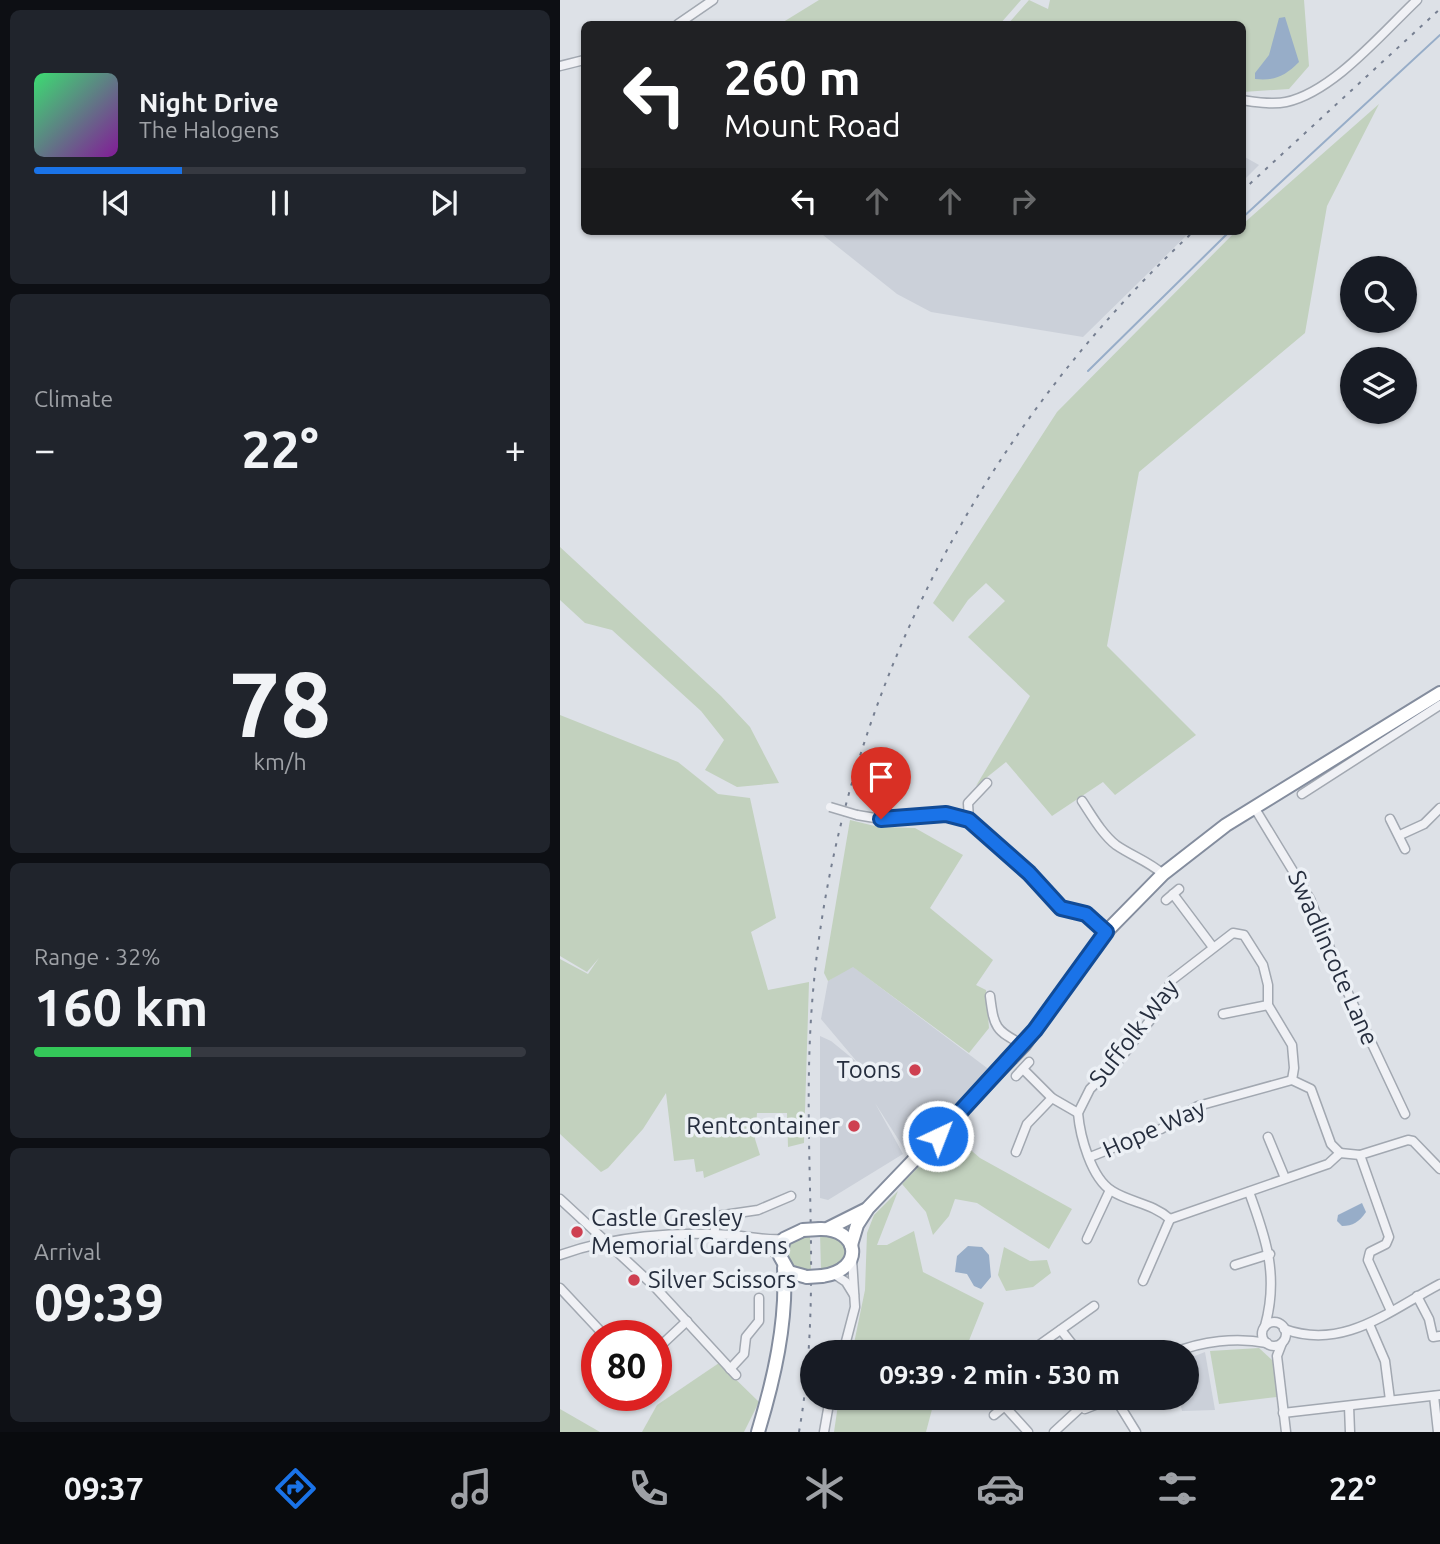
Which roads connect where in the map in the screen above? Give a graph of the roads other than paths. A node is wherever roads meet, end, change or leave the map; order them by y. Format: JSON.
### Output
{"nodes":[{"id":1,"x":713,"y":0,"type":"edge"},
{"id":2,"x":1417,"y":0,"type":"edge"},
{"id":3,"x":682,"y":21,"type":"edge"},
{"id":4,"x":581,"y":61,"type":"edge"},
{"id":5,"x":560,"y":66,"type":"edge"},
{"id":6,"x":1246,"y":100,"type":"edge"},
{"id":7,"x":1440,"y":693,"type":"edge"},
{"id":8,"x":1440,"y":705,"type":"edge"},
{"id":9,"x":1380,"y":735,"type":"junction"},
{"id":10,"x":987,"y":783,"type":"dead end"},
{"id":11,"x":1302,"y":794,"type":"dead end"},
{"id":12,"x":1082,"y":801,"type":"dead end"},
{"id":13,"x":830,"y":807,"type":"dead end"},
{"id":14,"x":1254,"y":807,"type":"junction"},
{"id":15,"x":1440,"y":808,"type":"edge"},
{"id":16,"x":1390,"y":818,"type":"dead end"},
{"id":17,"x":969,"y":820,"type":"junction"},
{"id":18,"x":1399,"y":835,"type":"junction"},
{"id":19,"x":1405,"y":849,"type":"dead end"},
{"id":20,"x":1163,"y":874,"type":"junction"},
{"id":21,"x":1173,"y":894,"type":"dead end"},
{"id":22,"x":1106,"y":932,"type":"junction"},
{"id":23,"x":1212,"y":946,"type":"junction"},
{"id":24,"x":990,"y":996,"type":"dead end"},
{"id":25,"x":1268,"y":1005,"type":"junction"},
{"id":26,"x":1223,"y":1014,"type":"dead end"},
{"id":27,"x":1024,"y":1045,"type":"junction"},
{"id":28,"x":1029,"y":1062,"type":"dead end"},
{"id":29,"x":1292,"y":1080,"type":"junction"},
{"id":30,"x":1052,"y":1098,"type":"junction"},
{"id":31,"x":1078,"y":1113,"type":"junction"},
{"id":32,"x":1405,"y":1114,"type":"dead end"},
{"id":33,"x":1268,"y":1137,"type":"dead end"},
{"id":34,"x":1016,"y":1152,"type":"dead end"},
{"id":35,"x":1340,"y":1153,"type":"junction"},
{"id":36,"x":1360,"y":1155,"type":"junction"},
{"id":37,"x":1090,"y":1157,"type":"junction"},
{"id":38,"x":1440,"y":1169,"type":"edge"},
{"id":39,"x":1285,"y":1178,"type":"junction"},
{"id":40,"x":1110,"y":1190,"type":"junction"},
{"id":41,"x":1249,"y":1192,"type":"junction"},
{"id":42,"x":791,"y":1196,"type":"dead end"},
{"id":43,"x":560,"y":1199,"type":"edge"},
{"id":44,"x":868,"y":1208,"type":"junction"},
{"id":45,"x":1170,"y":1219,"type":"junction"},
{"id":46,"x":824,"y":1229,"type":"junction"},
{"id":47,"x":714,"y":1235,"type":"junction"},
{"id":48,"x":752,"y":1238,"type":"junction"},
{"id":49,"x":784,"y":1239,"type":"junction"},
{"id":50,"x":1087,"y":1239,"type":"dead end"},
{"id":51,"x":606,"y":1243,"type":"junction"},
{"id":52,"x":851,"y":1245,"type":"junction"},
{"id":53,"x":1270,"y":1254,"type":"junction"},
{"id":54,"x":560,"y":1255,"type":"edge"},
{"id":55,"x":852,"y":1259,"type":"junction"},
{"id":56,"x":782,"y":1262,"type":"junction"},
{"id":57,"x":1235,"y":1265,"type":"dead end"},
{"id":58,"x":828,"y":1275,"type":"junction"},
{"id":59,"x":807,"y":1277,"type":"junction"},
{"id":60,"x":1143,"y":1281,"type":"dead end"},
{"id":61,"x":1440,"y":1283,"type":"edge"},
{"id":62,"x":560,"y":1289,"type":"edge"},
{"id":63,"x":1416,"y":1296,"type":"junction"},
{"id":64,"x":759,"y":1297,"type":"dead end"},
{"id":65,"x":855,"y":1298,"type":"junction"},
{"id":66,"x":1094,"y":1306,"type":"dead end"},
{"id":67,"x":1270,"y":1306,"type":"junction"},
{"id":68,"x":784,"y":1308,"type":"junction"},
{"id":69,"x":1391,"y":1311,"type":"junction"},
{"id":70,"x":590,"y":1320,"type":"edge"},
{"id":71,"x":687,"y":1321,"type":"junction"},
{"id":72,"x":1369,"y":1325,"type":"junction"},
{"id":73,"x":1281,"y":1326,"type":"junction"},
{"id":74,"x":1264,"y":1328,"type":"junction"},
{"id":75,"x":1060,"y":1330,"type":"junction"},
{"id":76,"x":1298,"y":1334,"type":"junction"},
{"id":77,"x":672,"y":1335,"type":"edge"},
{"id":78,"x":1440,"y":1336,"type":"edge"},
{"id":79,"x":1248,"y":1339,"type":"junction"},
{"id":80,"x":847,"y":1340,"type":"edge"},
{"id":81,"x":1046,"y":1340,"type":"edge"},
{"id":82,"x":1068,"y":1340,"type":"edge"},
{"id":83,"x":1283,"y":1341,"type":"junction"},
{"id":84,"x":1268,"y":1344,"type":"junction"},
{"id":85,"x":1199,"y":1345,"type":"edge"},
{"id":86,"x":1278,"y":1356,"type":"junction"},
{"id":87,"x":1437,"y":1395,"type":"edge"},
{"id":88,"x":1390,"y":1400,"type":"junction"},
{"id":89,"x":1349,"y":1406,"type":"junction"},
{"id":90,"x":828,"y":1410,"type":"edge"},
{"id":91,"x":1001,"y":1410,"type":"edge"},
{"id":92,"x":1009,"y":1410,"type":"edge"},
{"id":93,"x":1080,"y":1410,"type":"edge"},
{"id":94,"x":1087,"y":1410,"type":"edge"},
{"id":95,"x":1119,"y":1410,"type":"edge"},
{"id":96,"x":1283,"y":1413,"type":"junction"},
{"id":97,"x":995,"y":1415,"type":"dead end"},
{"id":98,"x":1074,"y":1416,"type":"junction"},
{"id":99,"x":758,"y":1432,"type":"edge"},
{"id":100,"x":824,"y":1432,"type":"edge"},
{"id":101,"x":1028,"y":1432,"type":"edge"},
{"id":102,"x":1054,"y":1432,"type":"edge"},
{"id":103,"x":1136,"y":1432,"type":"edge"},
{"id":104,"x":1286,"y":1432,"type":"edge"},
{"id":105,"x":1350,"y":1432,"type":"edge"},
{"id":106,"x":1438,"y":1432,"type":"edge"}],
"edges":[{"from":1,"to":3,"type":"street"},
{"from":2,"to":6,"type":"street"},
{"from":4,"to":5,"type":"street"},
{"from":7,"to":9,"type":"highway"},
{"from":8,"to":9,"type":"street"},
{"from":9,"to":11,"type":"street"},
{"from":9,"to":14,"type":"highway"},
{"from":10,"to":17,"type":"street"},
{"from":12,"to":20,"type":"street"},
{"from":13,"to":17,"type":"street","bridge":true},
{"from":14,"to":20,"type":"highway"},
{"from":14,"to":32,"type":"street","name":"Swadlincote Lane"},
{"from":15,"to":18,"type":"street"},
{"from":16,"to":18,"type":"street"},
{"from":17,"to":22,"type":"street"},
{"from":18,"to":19,"type":"street"},
{"from":20,"to":22,"type":"highway"},
{"from":21,"to":23,"type":"street"},
{"from":22,"to":27,"type":"highway"},
{"from":23,"to":25,"type":"street","name":"Suffolk Way"},
{"from":23,"to":31,"type":"street","name":"Suffolk Way"},
{"from":24,"to":27,"type":"street"},
{"from":25,"to":26,"type":"street"},
{"from":25,"to":29,"type":"street","name":"Suffolk Way"},
{"from":27,"to":44,"type":"highway"},
{"from":28,"to":30,"type":"street"},
{"from":29,"to":35,"type":"street"},
{"from":29,"to":37,"type":"street","name":"Hope Way"},
{"from":30,"to":31,"type":"street"},
{"from":30,"to":34,"type":"street"},
{"from":31,"to":37,"type":"street","name":"Suffolk Way"},
{"from":33,"to":39,"type":"street"},
{"from":35,"to":36,"type":"street"},
{"from":35,"to":39,"type":"street"},
{"from":36,"to":38,"type":"street"},
{"from":36,"to":69,"type":"street"},
{"from":37,"to":40,"type":"street","name":"Suffolk Way"},
{"from":39,"to":41,"type":"street"},
{"from":40,"to":45,"type":"street"},
{"from":40,"to":50,"type":"street"},
{"from":41,"to":45,"type":"street"},
{"from":41,"to":53,"type":"street"},
{"from":42,"to":47,"type":"street"},
{"from":43,"to":51,"type":"street"},
{"from":44,"to":46,"type":"highway"},
{"from":44,"to":52,"type":"highway"},
{"from":45,"to":60,"type":"street"},
{"from":46,"to":49,"type":"highway","bridge":true},
{"from":46,"to":52,"type":"highway"},
{"from":47,"to":48,"type":"street"},
{"from":47,"to":51,"type":"street"},
{"from":48,"to":49,"type":"street"},
{"from":48,"to":56,"type":"street"},
{"from":49,"to":56,"type":"highway"},
{"from":51,"to":54,"type":"street"},
{"from":51,"to":71,"type":"street"},
{"from":52,"to":55,"type":"highway"},
{"from":53,"to":57,"type":"street"},
{"from":53,"to":67,"type":"street"},
{"from":55,"to":58,"type":"highway"},
{"from":55,"to":65,"type":"street"},
{"from":56,"to":59,"type":"highway"},
{"from":56,"to":68,"type":"highway"},
{"from":58,"to":59,"type":"highway","bridge":true},
{"from":58,"to":65,"type":"street"},
{"from":59,"to":68,"type":"highway"},
{"from":61,"to":63,"type":"street"},
{"from":62,"to":70,"type":"street"},
{"from":63,"to":69,"type":"street"},
{"from":63,"to":78,"type":"street"},
{"from":64,"to":71,"type":"street"},
{"from":65,"to":80,"type":"street"},
{"from":66,"to":75,"type":"street"},
{"from":67,"to":73,"type":"street"},
{"from":67,"to":74,"type":"street"},
{"from":68,"to":99,"type":"highway"},
{"from":69,"to":72,"type":"street"},
{"from":71,"to":77,"type":"street"},
{"from":72,"to":76,"type":"street"},
{"from":72,"to":88,"type":"street"},
{"from":73,"to":74,"type":"street"},
{"from":73,"to":76,"type":"street"},
{"from":73,"to":83,"type":"street"},
{"from":74,"to":79,"type":"street"},
{"from":74,"to":84,"type":"street"},
{"from":75,"to":81,"type":"street"},
{"from":75,"to":82,"type":"street"},
{"from":76,"to":83,"type":"street"},
{"from":79,"to":84,"type":"street"},
{"from":79,"to":85,"type":"street"},
{"from":83,"to":84,"type":"street"},
{"from":83,"to":86,"type":"street"},
{"from":84,"to":86,"type":"street"},
{"from":86,"to":96,"type":"street"},
{"from":87,"to":88,"type":"street"},
{"from":87,"to":106,"type":"street"},
{"from":88,"to":89,"type":"street"},
{"from":89,"to":96,"type":"street"},
{"from":89,"to":105,"type":"street"},
{"from":90,"to":100,"type":"street"},
{"from":91,"to":97,"type":"street"},
{"from":92,"to":101,"type":"street"},
{"from":93,"to":98,"type":"street"},
{"from":94,"to":98,"type":"street"},
{"from":95,"to":103,"type":"street"},
{"from":96,"to":104,"type":"street"},
{"from":98,"to":102,"type":"street"}]}
